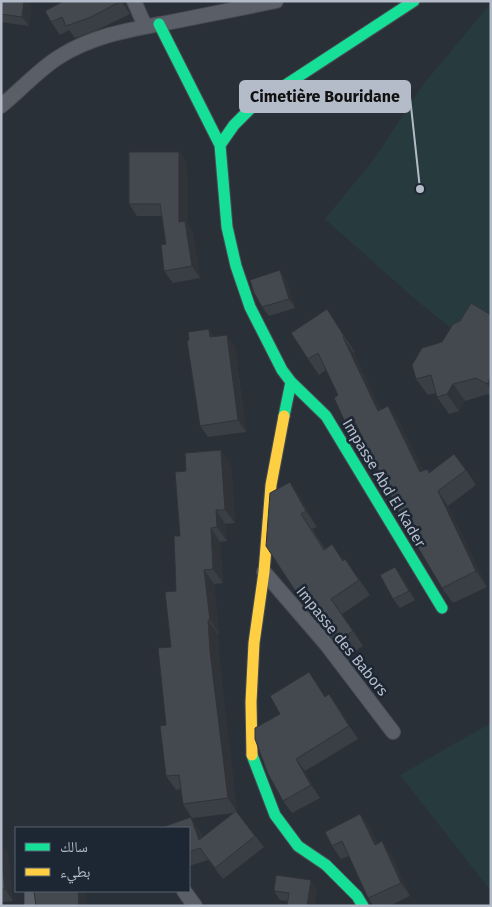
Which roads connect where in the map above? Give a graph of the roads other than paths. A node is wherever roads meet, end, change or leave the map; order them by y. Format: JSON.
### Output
{"nodes":[{"id":1,"x":134,"y":1,"type":"edge"},
{"id":2,"x":276,"y":1,"type":"edge"},
{"id":3,"x":414,"y":1,"type":"edge"},
{"id":4,"x":152,"y":25,"type":"junction"},
{"id":5,"x":1,"y":106,"type":"edge"},
{"id":6,"x":220,"y":145,"type":"junction"},
{"id":7,"x":291,"y":382,"type":"junction"},
{"id":8,"x":264,"y":572,"type":"junction"},
{"id":9,"x":442,"y":608,"type":"dead end"},
{"id":10,"x":393,"y":732,"type":"dead end"},
{"id":11,"x":32,"y":892,"type":"edge"},
{"id":12,"x":185,"y":892,"type":"edge"},
{"id":13,"x":32,"y":906,"type":"edge"},
{"id":14,"x":195,"y":906,"type":"edge"},
{"id":15,"x":363,"y":906,"type":"edge"}],
"edges":[{"from":1,"to":4,"type":"street"},
{"from":2,"to":4,"type":"street"},
{"from":3,"to":6,"type":"street"},
{"from":4,"to":5,"type":"street"},
{"from":4,"to":6,"type":"street"},
{"from":6,"to":7,"type":"street","name":"Impasse Abd El Kader"},
{"from":7,"to":8,"type":"street"},
{"from":7,"to":9,"type":"street","name":"Impasse Abd El Kader"},
{"from":8,"to":10,"type":"street","name":"Impasse des Babors"},
{"from":8,"to":15,"type":"street"},
{"from":11,"to":13,"type":"street"},
{"from":12,"to":14,"type":"street"}]}
